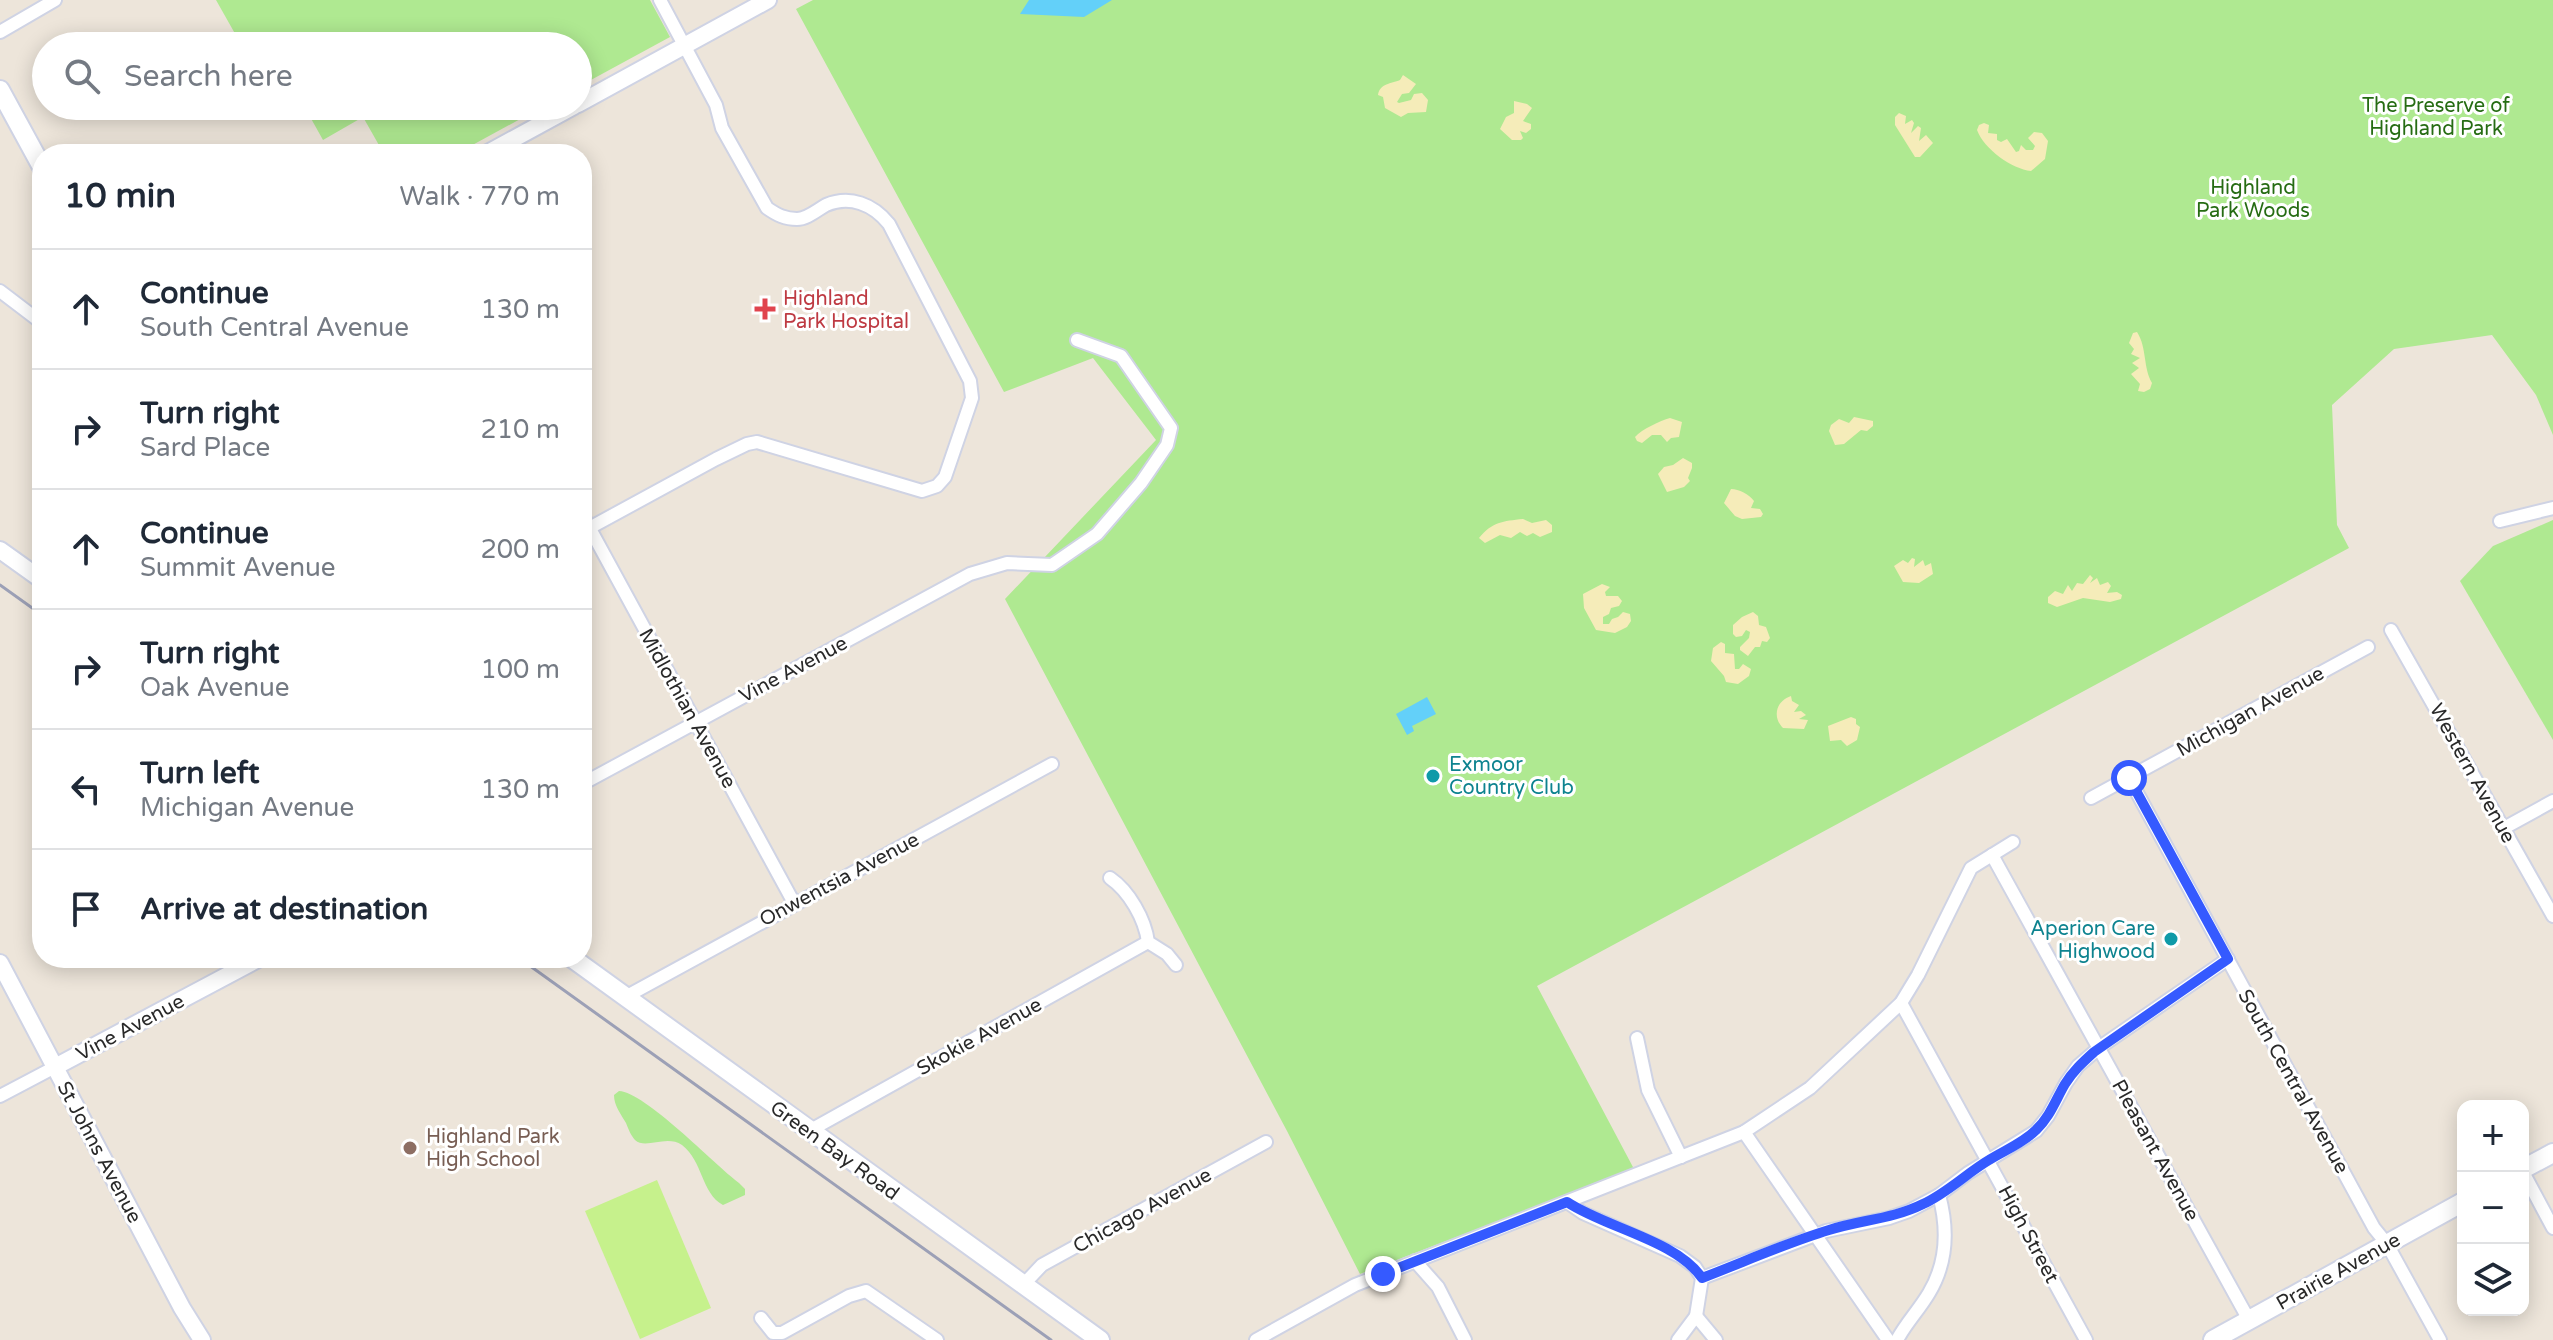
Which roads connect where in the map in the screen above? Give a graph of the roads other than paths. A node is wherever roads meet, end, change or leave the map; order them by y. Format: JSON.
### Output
{"nodes":[{"id":1,"x":55,"y":0,"type":"edge"},
{"id":2,"x":660,"y":0,"type":"edge"},
{"id":3,"x":768,"y":0,"type":"edge"},
{"id":4,"x":0,"y":32,"type":"edge"},
{"id":5,"x":684,"y":46,"type":"junction"},
{"id":6,"x":0,"y":90,"type":"edge"},
{"id":7,"x":592,"y":96,"type":"edge"},
{"id":8,"x":548,"y":120,"type":"edge"},
{"id":9,"x":504,"y":144,"type":"edge"},
{"id":10,"x":32,"y":149,"type":"edge"},
{"id":11,"x":0,"y":291,"type":"edge"},
{"id":12,"x":32,"y":315,"type":"edge"},
{"id":13,"x":1077,"y":340,"type":"dead end"},
{"id":14,"x":2553,"y":508,"type":"edge"},
{"id":15,"x":2500,"y":521,"type":"dead end"},
{"id":16,"x":592,"y":527,"type":"edge"},
{"id":17,"x":592,"y":540,"type":"edge"},
{"id":18,"x":0,"y":550,"type":"edge"},
{"id":19,"x":32,"y":573,"type":"edge"},
{"id":20,"x":2391,"y":630,"type":"dead end"},
{"id":21,"x":2368,"y":647,"type":"dead end"},
{"id":22,"x":696,"y":721,"type":"junction"},
{"id":23,"x":1052,"y":764,"type":"dead end"},
{"id":24,"x":592,"y":778,"type":"edge"},
{"id":25,"x":2129,"y":778,"type":"junction"},
{"id":26,"x":2091,"y":798,"type":"dead end"},
{"id":27,"x":2553,"y":801,"type":"edge"},
{"id":28,"x":2504,"y":828,"type":"junction"},
{"id":29,"x":2013,"y":842,"type":"dead end"},
{"id":30,"x":1992,"y":855,"type":"junction"},
{"id":31,"x":1110,"y":878,"type":"dead end"},
{"id":32,"x":794,"y":903,"type":"junction"},
{"id":33,"x":2553,"y":916,"type":"edge"},
{"id":34,"x":1148,"y":942,"type":"junction"},
{"id":35,"x":2228,"y":959,"type":"junction"},
{"id":36,"x":0,"y":963,"type":"edge"},
{"id":37,"x":1176,"y":965,"type":"dead end"},
{"id":38,"x":241,"y":968,"type":"edge"},
{"id":39,"x":586,"y":968,"type":"edge"},
{"id":40,"x":627,"y":996,"type":"junction"},
{"id":41,"x":1901,"y":1003,"type":"junction"},
{"id":42,"x":1637,"y":1038,"type":"dead end"},
{"id":43,"x":2100,"y":1047,"type":"junction"},
{"id":44,"x":55,"y":1067,"type":"junction"},
{"id":45,"x":0,"y":1096,"type":"edge"},
{"id":46,"x":809,"y":1131,"type":"junction"},
{"id":47,"x":1744,"y":1132,"type":"junction"},
{"id":48,"x":1266,"y":1142,"type":"dead end"},
{"id":49,"x":2553,"y":1153,"type":"edge"},
{"id":50,"x":1681,"y":1157,"type":"junction"},
{"id":51,"x":1989,"y":1160,"type":"junction"},
{"id":52,"x":2529,"y":1167,"type":"edge"},
{"id":53,"x":2524,"y":1172,"type":"edge"},
{"id":54,"x":1939,"y":1195,"type":"junction"},
{"id":55,"x":1567,"y":1202,"type":"junction"},
{"id":56,"x":2457,"y":1205,"type":"edge"},
{"id":57,"x":2553,"y":1228,"type":"edge"},
{"id":58,"x":1815,"y":1235,"type":"junction"},
{"id":59,"x":2387,"y":1244,"type":"junction"},
{"id":60,"x":1415,"y":1261,"type":"junction"},
{"id":61,"x":1702,"y":1278,"type":"junction"},
{"id":62,"x":1023,"y":1285,"type":"junction"},
{"id":63,"x":1696,"y":1316,"type":"junction"},
{"id":64,"x":761,"y":1318,"type":"dead end"},
{"id":65,"x":2249,"y":1320,"type":"junction"},
{"id":66,"x":202,"y":1340,"type":"edge"},
{"id":67,"x":937,"y":1340,"type":"edge"},
{"id":68,"x":1100,"y":1340,"type":"edge"},
{"id":69,"x":1256,"y":1340,"type":"edge"},
{"id":70,"x":1465,"y":1340,"type":"edge"},
{"id":71,"x":1678,"y":1340,"type":"edge"},
{"id":72,"x":1716,"y":1340,"type":"edge"},
{"id":73,"x":1888,"y":1340,"type":"edge"},
{"id":74,"x":1897,"y":1340,"type":"edge"},
{"id":75,"x":2086,"y":1340,"type":"edge"},
{"id":76,"x":2213,"y":1340,"type":"edge"},
{"id":77,"x":2440,"y":1340,"type":"edge"}],
"edges":[{"from":1,"to":4,"type":"street"},
{"from":2,"to":5,"type":"street"},
{"from":3,"to":5,"type":"street"},
{"from":5,"to":7,"type":"street"},
{"from":5,"to":16,"type":"street"},
{"from":6,"to":10,"type":"main road"},
{"from":8,"to":9,"type":"street"},
{"from":11,"to":12,"type":"street"},
{"from":13,"to":22,"type":"street","name":"Vine Avenue"},
{"from":14,"to":15,"type":"street"},
{"from":17,"to":22,"type":"street","name":"Midlothian Avenue"},
{"from":18,"to":19,"type":"street"},
{"from":20,"to":28,"type":"street","name":"Western Avenue"},
{"from":21,"to":25,"type":"street","name":"Michigan Avenue"},
{"from":22,"to":24,"type":"street","name":"Vine Avenue"},
{"from":22,"to":32,"type":"street","name":"Midlothian Avenue"},
{"from":23,"to":32,"type":"street","name":"Onwentsia Avenue"},
{"from":25,"to":26,"type":"street","name":"Michigan Avenue"},
{"from":25,"to":35,"type":"street","name":"South Central Avenue"},
{"from":27,"to":28,"type":"street"},
{"from":28,"to":33,"type":"street","name":"Western Avenue"},
{"from":29,"to":30,"type":"street"},
{"from":30,"to":41,"type":"street"},
{"from":30,"to":43,"type":"street","name":"Pleasant Avenue"},
{"from":31,"to":34,"type":"street"},
{"from":32,"to":40,"type":"street","name":"Onwentsia Avenue"},
{"from":34,"to":37,"type":"street"},
{"from":34,"to":46,"type":"street","name":"Skokie Avenue"},
{"from":35,"to":43,"type":"street"},
{"from":35,"to":59,"type":"street","name":"South Central Avenue"},
{"from":36,"to":44,"type":"street","name":"St Johns Avenue"},
{"from":38,"to":44,"type":"street","name":"Vine Avenue"},
{"from":39,"to":40,"type":"main road","name":"Green Bay Road"},
{"from":40,"to":46,"type":"main road","name":"Green Bay Road"},
{"from":41,"to":47,"type":"street"},
{"from":41,"to":51,"type":"street","name":"High Street"},
{"from":42,"to":50,"type":"street"},
{"from":43,"to":51,"type":"street"},
{"from":43,"to":65,"type":"street","name":"Pleasant Avenue"},
{"from":44,"to":45,"type":"street","name":"Vine Avenue"},
{"from":44,"to":66,"type":"street","name":"St Johns Avenue"},
{"from":46,"to":62,"type":"main road","name":"Green Bay Road"},
{"from":47,"to":50,"type":"street"},
{"from":47,"to":58,"type":"street"},
{"from":48,"to":62,"type":"street","name":"Chicago Avenue"},
{"from":49,"to":52,"type":"main road"},
{"from":50,"to":55,"type":"street"},
{"from":51,"to":54,"type":"street"},
{"from":51,"to":75,"type":"street","name":"High Street"},
{"from":53,"to":57,"type":"street"},
{"from":54,"to":58,"type":"street"},
{"from":54,"to":74,"type":"street"},
{"from":55,"to":60,"type":"street"},
{"from":55,"to":61,"type":"street"},
{"from":56,"to":59,"type":"main road","name":"Prairie Avenue"},
{"from":58,"to":61,"type":"street"},
{"from":58,"to":73,"type":"street"},
{"from":59,"to":65,"type":"main road","name":"Prairie Avenue"},
{"from":59,"to":77,"type":"street","name":"South Central Avenue"},
{"from":60,"to":69,"type":"street"},
{"from":60,"to":70,"type":"street"},
{"from":61,"to":63,"type":"street"},
{"from":62,"to":68,"type":"main road","name":"Green Bay Road"},
{"from":63,"to":71,"type":"street"},
{"from":63,"to":72,"type":"street"},
{"from":64,"to":67,"type":"street"},
{"from":65,"to":76,"type":"main road","name":"Prairie Avenue"}]}
